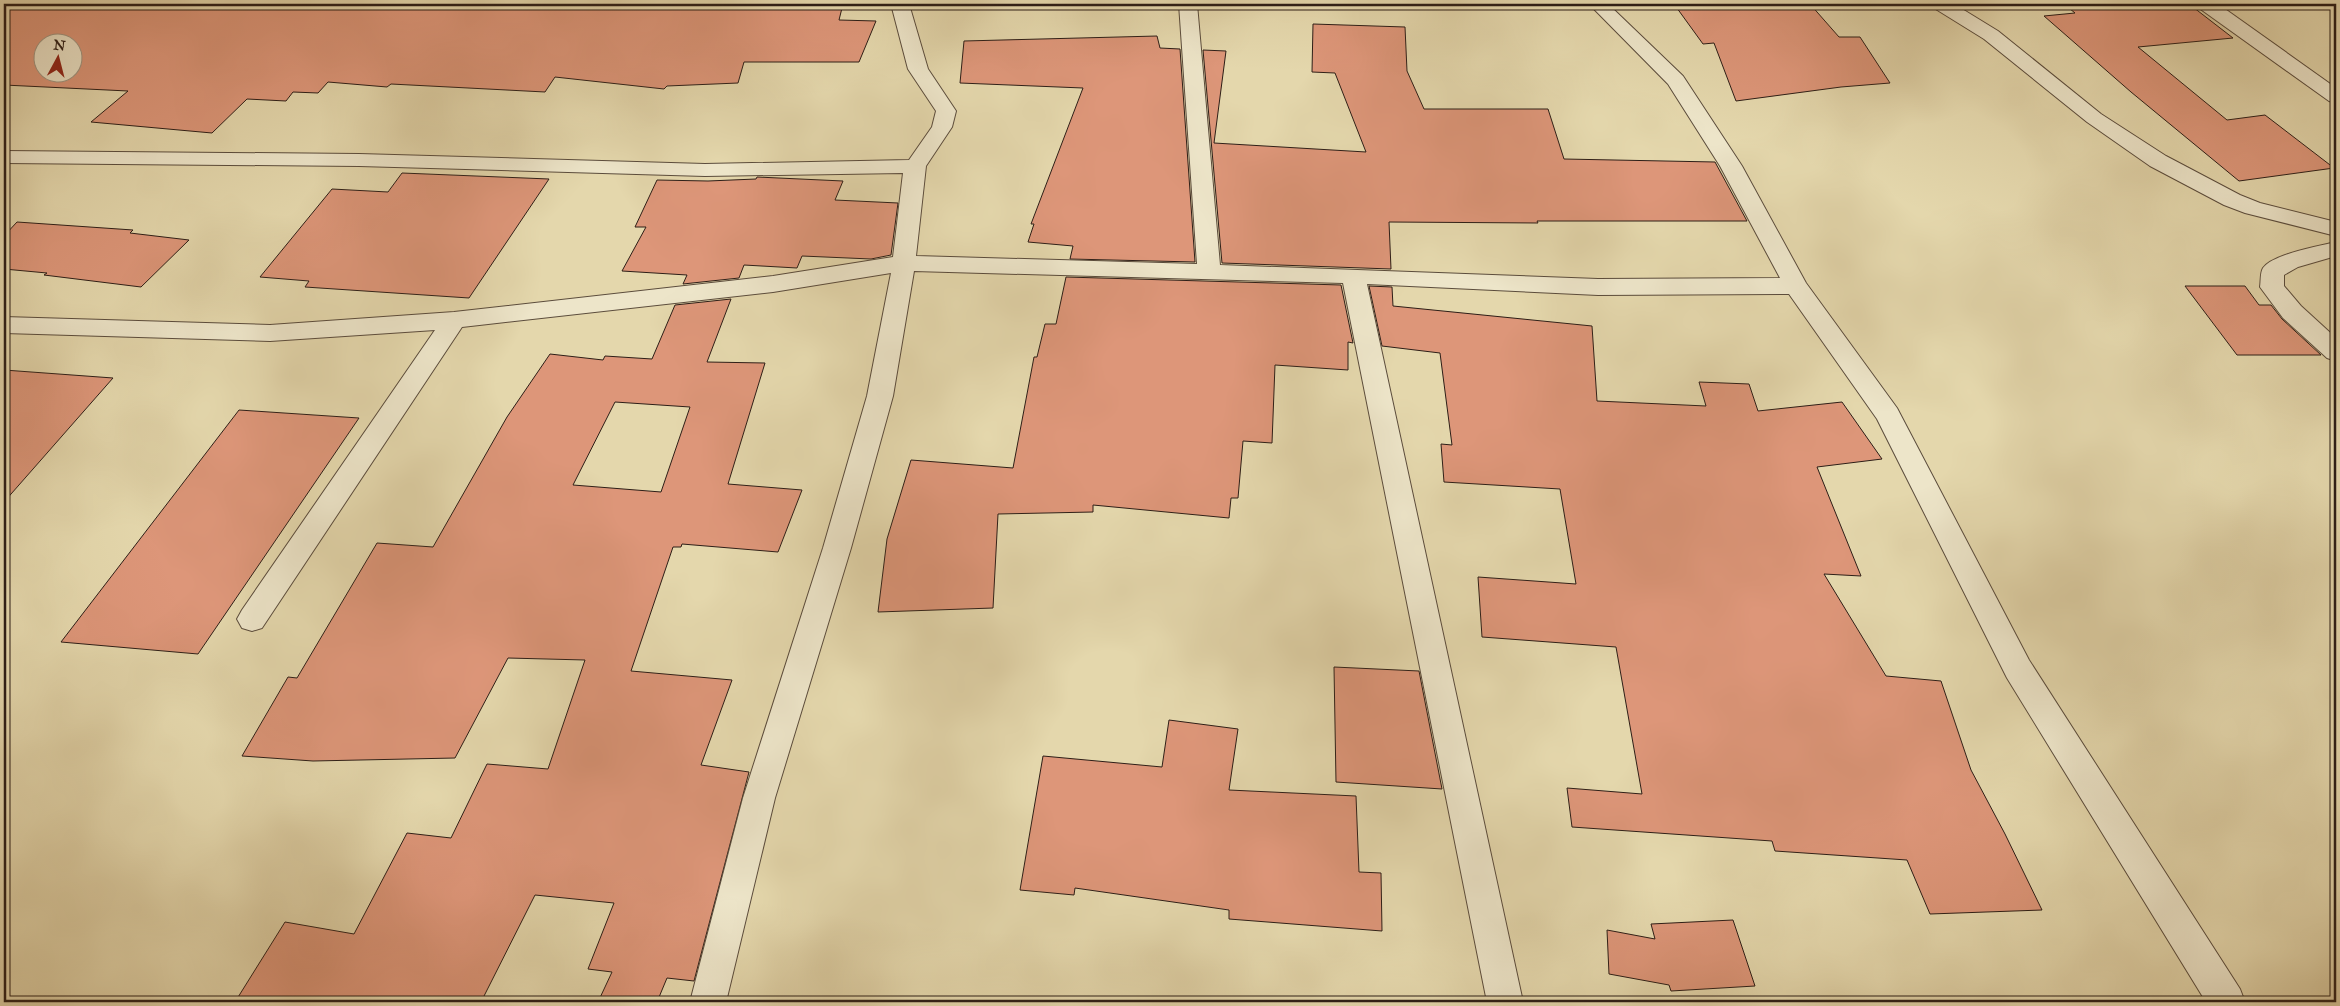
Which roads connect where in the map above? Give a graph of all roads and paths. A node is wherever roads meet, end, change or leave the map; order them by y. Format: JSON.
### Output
{"nodes":[{"id":1,"x":900,"y":4,"type":"edge"},
{"id":2,"x":1188,"y":4,"type":"edge"},
{"id":3,"x":1598,"y":4,"type":"edge"},
{"id":4,"x":1942,"y":4,"type":"edge"},
{"id":5,"x":2206,"y":4,"type":"edge"},
{"id":6,"x":2336,"y":97,"type":"edge"},
{"id":7,"x":4,"y":157,"type":"edge"},
{"id":8,"x":914,"y":166,"type":"junction"},
{"id":9,"x":2336,"y":229,"type":"edge"},
{"id":10,"x":2336,"y":249,"type":"edge"},
{"id":11,"x":904,"y":263,"type":"junction"},
{"id":12,"x":1209,"y":272,"type":"junction"},
{"id":13,"x":1353,"y":276,"type":"junction"},
{"id":14,"x":1796,"y":286,"type":"junction"},
{"id":15,"x":454,"y":320,"type":"junction"},
{"id":16,"x":4,"y":325,"type":"edge"},
{"id":17,"x":2336,"y":352,"type":"edge"},
{"id":18,"x":252,"y":619,"type":"dead end"},
{"id":19,"x":708,"y":1002,"type":"edge"},
{"id":20,"x":1505,"y":1002,"type":"edge"},
{"id":21,"x":2227,"y":1002,"type":"edge"}],
"edges":[{"from":1,"to":8,"type":"street"},
{"from":2,"to":12,"type":"street"},
{"from":3,"to":14,"type":"street"},
{"from":4,"to":9,"type":"street"},
{"from":5,"to":6,"type":"street"},
{"from":7,"to":8,"type":"street"},
{"from":8,"to":11,"type":"street"},
{"from":10,"to":17,"type":"street"},
{"from":11,"to":12,"type":"street"},
{"from":11,"to":15,"type":"street"},
{"from":11,"to":19,"type":"street"},
{"from":12,"to":13,"type":"street"},
{"from":13,"to":14,"type":"street"},
{"from":13,"to":20,"type":"street"},
{"from":14,"to":21,"type":"street"},
{"from":15,"to":16,"type":"street"},
{"from":15,"to":18,"type":"street"}]}
